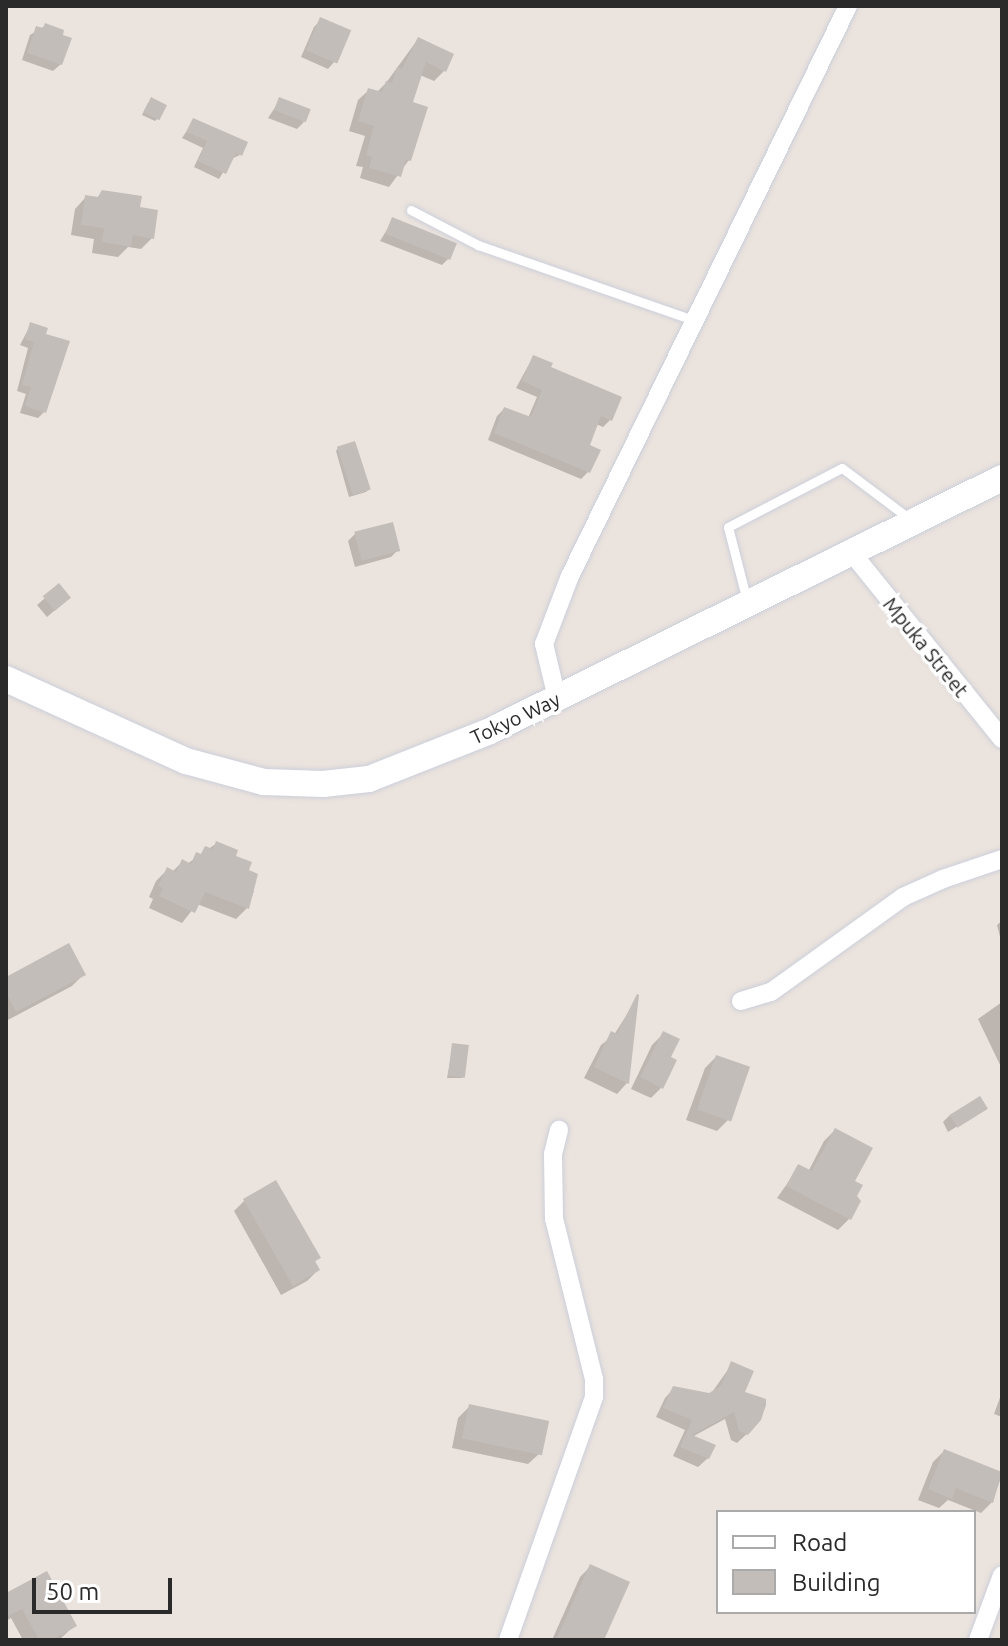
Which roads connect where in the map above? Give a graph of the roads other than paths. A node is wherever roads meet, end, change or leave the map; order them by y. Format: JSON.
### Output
{"nodes":[{"id":1,"x":848,"y":6,"type":"edge"},
{"id":2,"x":411,"y":210,"type":"dead end"},
{"id":3,"x":696,"y":321,"type":"junction"},
{"id":4,"x":1002,"y":478,"type":"edge"},
{"id":5,"x":913,"y":521,"type":"junction"},
{"id":6,"x":852,"y":553,"type":"junction"},
{"id":7,"x":748,"y":605,"type":"junction"},
{"id":8,"x":6,"y":679,"type":"edge"},
{"id":9,"x":557,"y":698,"type":"junction"},
{"id":10,"x":1002,"y":739,"type":"edge"},
{"id":11,"x":1002,"y":859,"type":"edge"},
{"id":12,"x":741,"y":1001,"type":"dead end"},
{"id":13,"x":559,"y":1130,"type":"dead end"},
{"id":14,"x":1002,"y":1575,"type":"edge"},
{"id":15,"x":508,"y":1640,"type":"edge"},
{"id":16,"x":978,"y":1640,"type":"edge"}],
"edges":[{"from":1,"to":3,"type":"street"},
{"from":2,"to":3,"type":"lane"},
{"from":3,"to":9,"type":"street"},
{"from":4,"to":5,"type":"street","name":"Tokyo Way"},
{"from":5,"to":6,"type":"street","name":"Tokyo Way"},
{"from":5,"to":7,"type":"lane"},
{"from":6,"to":7,"type":"street","name":"Tokyo Way"},
{"from":6,"to":10,"type":"street","name":"Mpuka Street"},
{"from":7,"to":9,"type":"street","name":"Tokyo Way"},
{"from":8,"to":9,"type":"street","name":"Tokyo Way"},
{"from":11,"to":12,"type":"street"},
{"from":13,"to":15,"type":"street"},
{"from":14,"to":16,"type":"street"}]}
